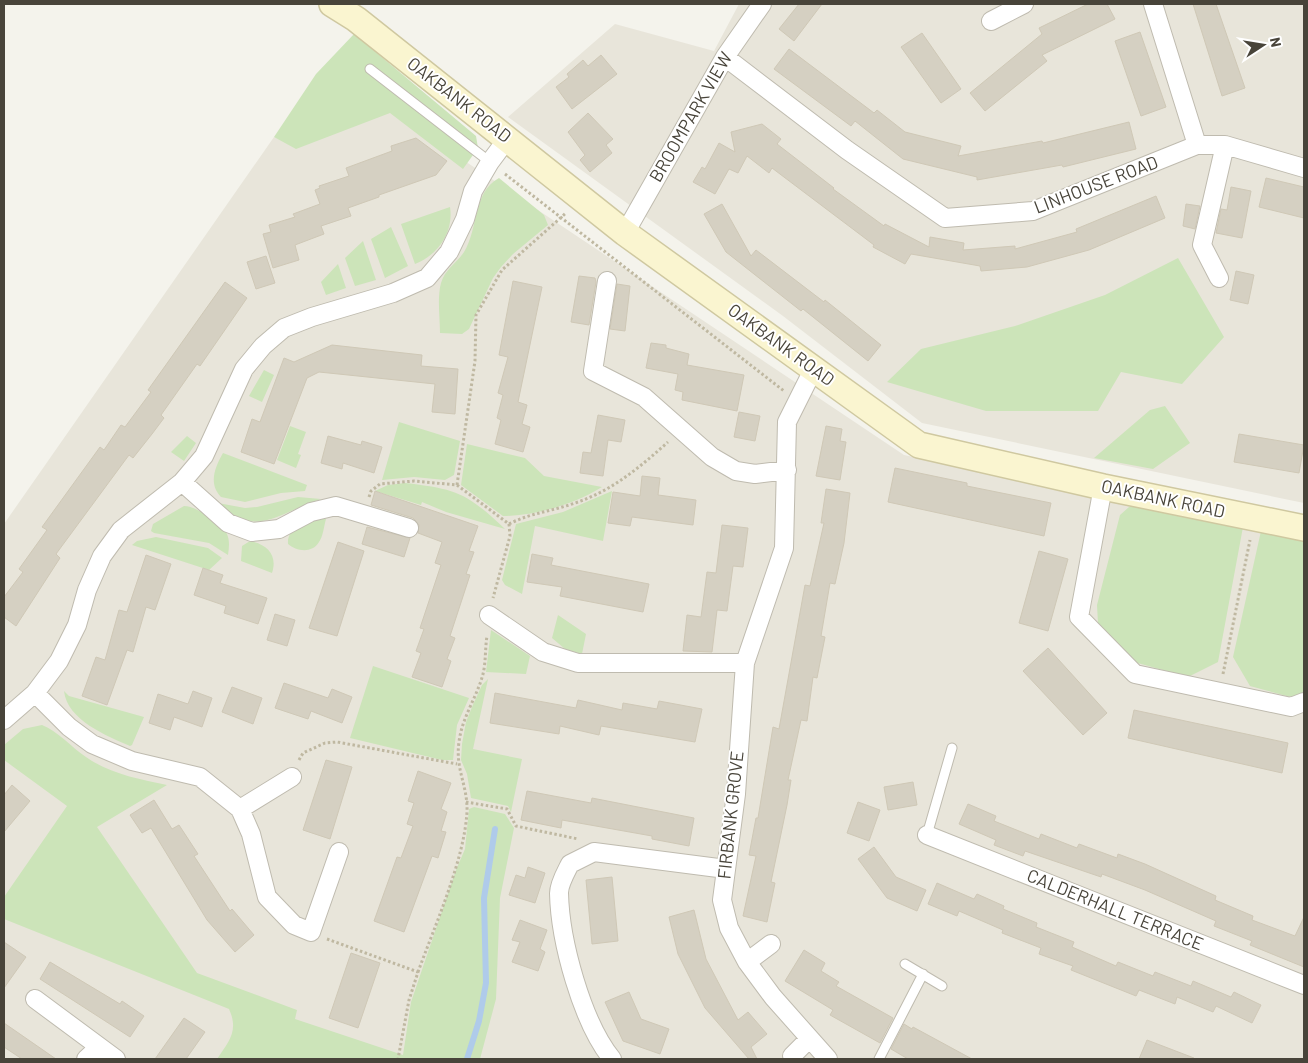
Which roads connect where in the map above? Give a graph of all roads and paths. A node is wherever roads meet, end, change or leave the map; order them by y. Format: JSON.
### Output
{"nodes":[{"id":1,"x":332,"y":4,"type":"edge"},
{"id":2,"x":762,"y":4,"type":"edge"},
{"id":3,"x":1024,"y":4,"type":"edge"},
{"id":4,"x":1153,"y":4,"type":"edge"},
{"id":5,"x":991,"y":21,"type":"dead end"},
{"id":6,"x":725,"y":57,"type":"junction"},
{"id":7,"x":370,"y":69,"type":"dead end"},
{"id":8,"x":508,"y":138,"type":"junction"},
{"id":9,"x":1197,"y":145,"type":"junction"},
{"id":10,"x":1225,"y":145,"type":"junction"},
{"id":11,"x":490,"y":162,"type":"junction"},
{"id":12,"x":1304,"y":168,"type":"edge"},
{"id":13,"x":582,"y":198,"type":"junction"},
{"id":14,"x":560,"y":218,"type":"junction"},
{"id":15,"x":624,"y":233,"type":"junction"},
{"id":16,"x":1219,"y":278,"type":"dead end"},
{"id":17,"x":607,"y":281,"type":"dead end"},
{"id":18,"x":814,"y":368,"type":"junction"},
{"id":19,"x":796,"y":401,"type":"junction"},
{"id":20,"x":680,"y":431,"type":"junction"},
{"id":21,"x":787,"y":470,"type":"junction"},
{"id":22,"x":182,"y":482,"type":"junction"},
{"id":23,"x":456,"y":485,"type":"junction"},
{"id":24,"x":1103,"y":487,"type":"junction"},
{"id":25,"x":363,"y":515,"type":"junction"},
{"id":26,"x":1254,"y":517,"type":"junction"},
{"id":27,"x":509,"y":524,"type":"junction"},
{"id":28,"x":409,"y":528,"type":"dead end"},
{"id":29,"x":1304,"y":528,"type":"edge"},
{"id":30,"x":489,"y":615,"type":"junction"},
{"id":31,"x":745,"y":663,"type":"junction"},
{"id":32,"x":1220,"y":692,"type":"junction"},
{"id":33,"x":34,"y":693,"type":"junction"},
{"id":34,"x":1304,"y":702,"type":"edge"},
{"id":35,"x":4,"y":720,"type":"edge"},
{"id":36,"x":952,"y":748,"type":"dead end"},
{"id":37,"x":457,"y":764,"type":"junction"},
{"id":38,"x":292,"y":777,"type":"joint"},
{"id":39,"x":466,"y":802,"type":"junction"},
{"id":40,"x":240,"y":808,"type":"junction"},
{"id":41,"x":927,"y":835,"type":"joint"},
{"id":42,"x":339,"y":852,"type":"dead end"},
{"id":43,"x":587,"y":855,"type":"junction"},
{"id":44,"x":726,"y":869,"type":"junction"},
{"id":45,"x":311,"y":932,"type":"junction"},
{"id":46,"x":771,"y":944,"type":"dead end"},
{"id":47,"x":747,"y":962,"type":"junction"},
{"id":48,"x":905,"y":964,"type":"dead end"},
{"id":49,"x":418,"y":972,"type":"junction"},
{"id":50,"x":923,"y":974,"type":"junction"},
{"id":51,"x":1304,"y":985,"type":"edge"},
{"id":52,"x":942,"y":986,"type":"dead end"},
{"id":53,"x":35,"y":999,"type":"dead end"},
{"id":54,"x":809,"y":1039,"type":"junction"},
{"id":55,"x":93,"y":1053,"type":"edge"},
{"id":56,"x":792,"y":1056,"type":"dead end"},
{"id":57,"x":116,"y":1059,"type":"edge"},
{"id":58,"x":398,"y":1059,"type":"edge"},
{"id":59,"x":612,"y":1059,"type":"edge"},
{"id":60,"x":828,"y":1059,"type":"edge"},
{"id":61,"x":879,"y":1059,"type":"edge"}],
"edges":[{"from":1,"to":8,"type":"street","name":"OAKBANK ROAD"},
{"from":2,"to":6,"type":"street","name":"BROOMPARK VIEW"},
{"from":3,"to":5,"type":"street"},
{"from":4,"to":9,"type":"street"},
{"from":6,"to":9,"type":"street","name":"LINHOUSE ROAD"},
{"from":6,"to":15,"type":"street","name":"BROOMPARK VIEW"},
{"from":7,"to":11,"type":"lane"},
{"from":8,"to":11,"type":"street"},
{"from":8,"to":13,"type":"street","name":"OAKBANK ROAD"},
{"from":9,"to":10,"type":"street","name":"LINHOUSE ROAD"},
{"from":10,"to":12,"type":"street","name":"LINHOUSE ROAD"},
{"from":10,"to":16,"type":"street"},
{"from":11,"to":14,"type":"path"},
{"from":11,"to":22,"type":"street"},
{"from":13,"to":14,"type":"path"},
{"from":13,"to":15,"type":"street","name":"OAKBANK ROAD"},
{"from":14,"to":19,"type":"path"},
{"from":14,"to":23,"type":"path"},
{"from":15,"to":18,"type":"street","name":"OAKBANK ROAD"},
{"from":17,"to":20,"type":"street"},
{"from":18,"to":19,"type":"street","name":"FIRBANK GROVE"},
{"from":18,"to":24,"type":"street","name":"OAKBANK ROAD"},
{"from":19,"to":21,"type":"street","name":"FIRBANK GROVE"},
{"from":20,"to":21,"type":"street"},
{"from":20,"to":27,"type":"path"},
{"from":21,"to":31,"type":"street","name":"FIRBANK GROVE"},
{"from":22,"to":25,"type":"street"},
{"from":22,"to":33,"type":"street"},
{"from":23,"to":25,"type":"path"},
{"from":23,"to":27,"type":"path"},
{"from":24,"to":26,"type":"street","name":"OAKBANK ROAD"},
{"from":24,"to":32,"type":"street"},
{"from":25,"to":28,"type":"street"},
{"from":26,"to":29,"type":"street","name":"OAKBANK ROAD"},
{"from":26,"to":32,"type":"path"},
{"from":27,"to":30,"type":"path"},
{"from":30,"to":31,"type":"street"},
{"from":30,"to":37,"type":"path"},
{"from":31,"to":44,"type":"street","name":"FIRBANK GROVE"},
{"from":32,"to":34,"type":"street"},
{"from":33,"to":35,"type":"street"},
{"from":33,"to":40,"type":"street"},
{"from":36,"to":41,"type":"lane"},
{"from":37,"to":38,"type":"path"},
{"from":37,"to":39,"type":"path"},
{"from":38,"to":40,"type":"street"},
{"from":39,"to":43,"type":"path"},
{"from":39,"to":49,"type":"path"},
{"from":40,"to":45,"type":"street"},
{"from":41,"to":51,"type":"street","name":"CALDERHALL TERRACE"},
{"from":42,"to":45,"type":"street"},
{"from":43,"to":44,"type":"street"},
{"from":43,"to":59,"type":"street"},
{"from":44,"to":47,"type":"street","name":"FIRBANK GROVE"},
{"from":45,"to":49,"type":"path"},
{"from":46,"to":47,"type":"street"},
{"from":47,"to":54,"type":"street","name":"FIRBANK GROVE"},
{"from":48,"to":50,"type":"lane"},
{"from":49,"to":58,"type":"path"},
{"from":50,"to":52,"type":"lane"},
{"from":50,"to":61,"type":"lane"},
{"from":53,"to":55,"type":"street"},
{"from":54,"to":56,"type":"street"},
{"from":54,"to":60,"type":"street","name":"FIRBANK GROVE"},
{"from":55,"to":57,"type":"street"}]}
